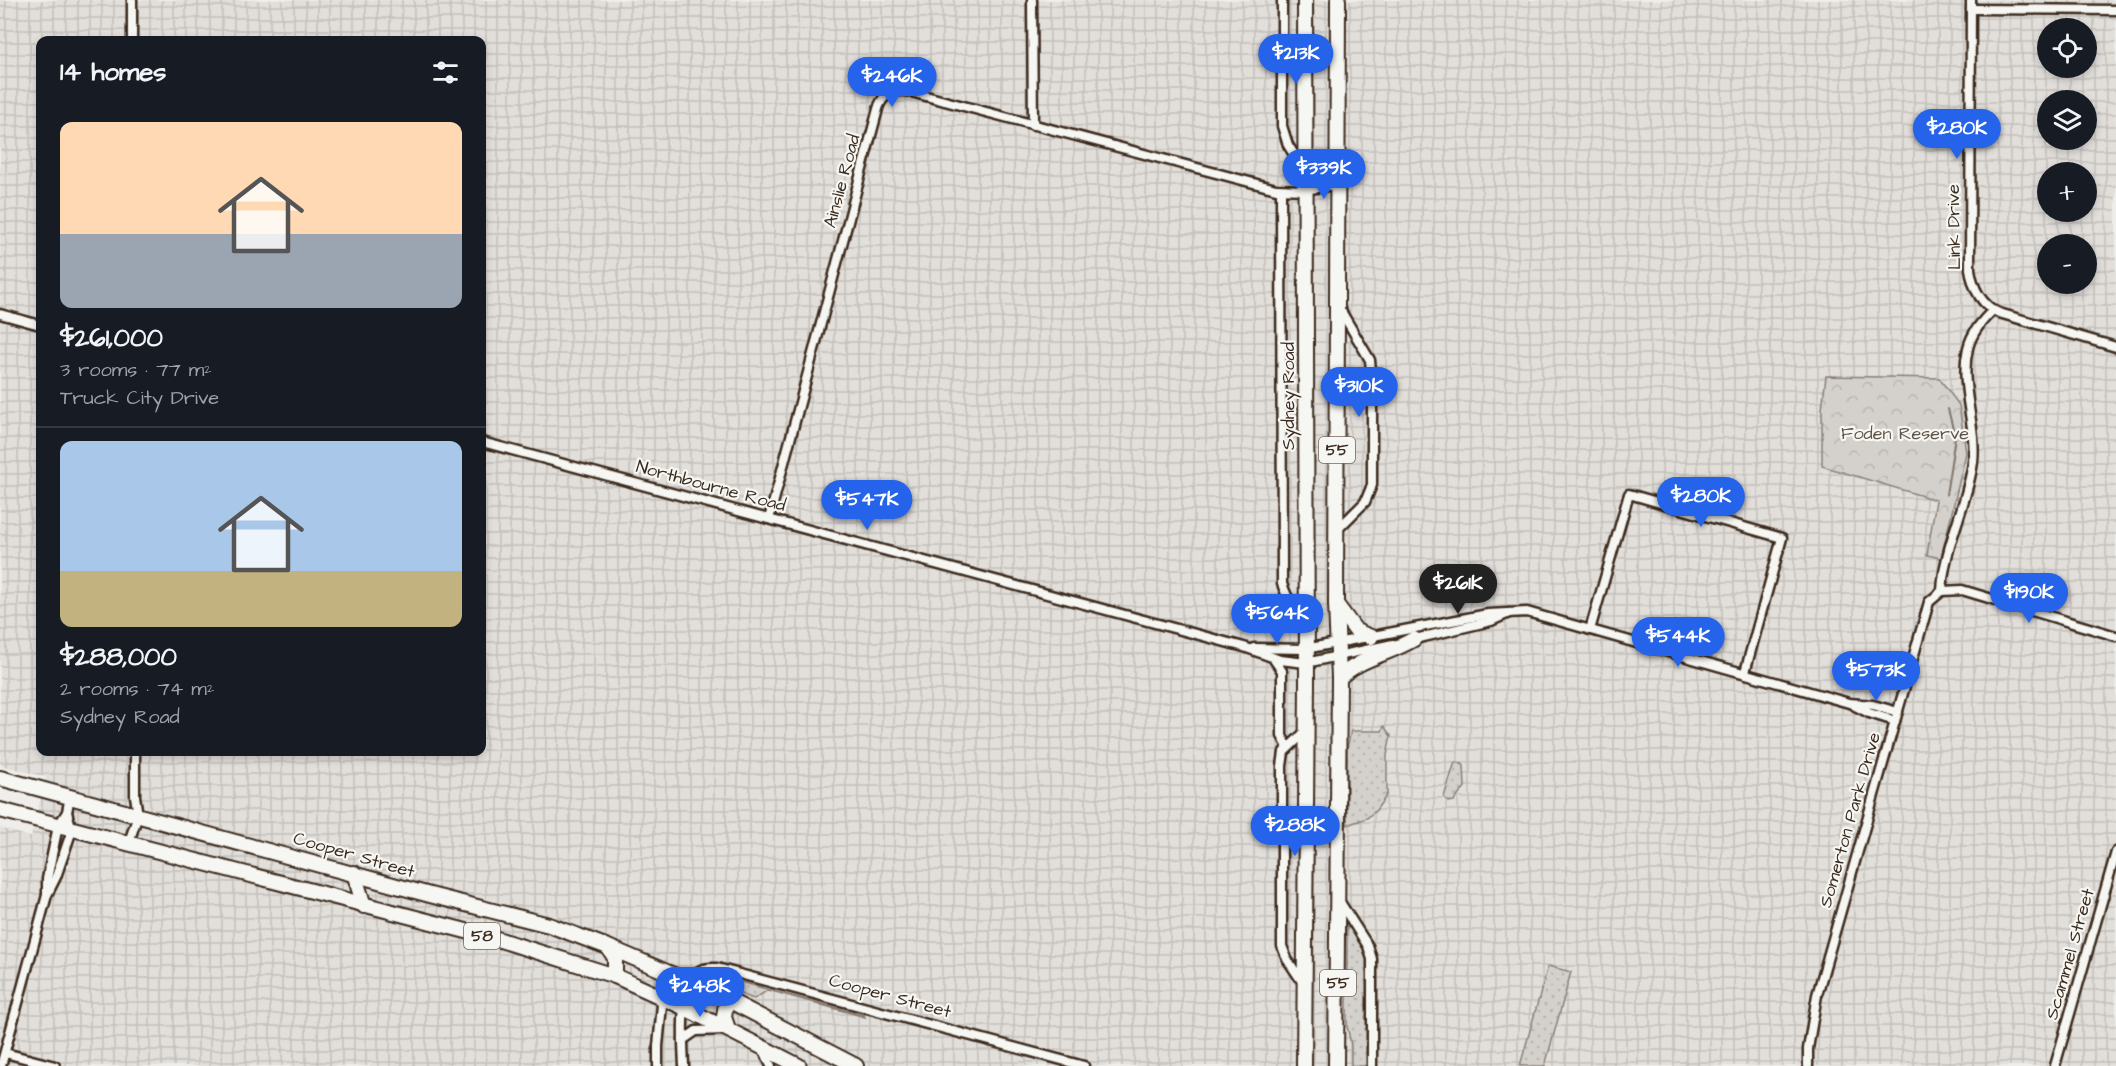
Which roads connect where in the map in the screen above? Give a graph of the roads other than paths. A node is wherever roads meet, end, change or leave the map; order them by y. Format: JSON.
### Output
{"nodes":[{"id":1,"x":132,"y":0,"type":"edge"},
{"id":2,"x":1032,"y":0,"type":"edge"},
{"id":3,"x":1282,"y":0,"type":"edge"},
{"id":4,"x":1305,"y":0,"type":"edge"},
{"id":5,"x":1338,"y":0,"type":"edge"},
{"id":6,"x":1971,"y":4,"type":"edge"},
{"id":7,"x":2116,"y":10,"type":"edge"},
{"id":8,"x":132,"y":36,"type":"edge"},
{"id":9,"x":1033,"y":125,"type":"junction"},
{"id":10,"x":1305,"y":172,"type":"junction"},
{"id":11,"x":1338,"y":184,"type":"junction"},
{"id":12,"x":1281,"y":190,"type":"junction"},
{"id":13,"x":1305,"y":190,"type":"junction"},
{"id":14,"x":1338,"y":305,"type":"junction"},
{"id":15,"x":1990,"y":308,"type":"junction"},
{"id":16,"x":0,"y":314,"type":"edge"},
{"id":17,"x":36,"y":324,"type":"edge"},
{"id":18,"x":2116,"y":347,"type":"edge"},
{"id":19,"x":486,"y":443,"type":"edge"},
{"id":20,"x":769,"y":519,"type":"junction"},
{"id":21,"x":1337,"y":530,"type":"junction"},
{"id":22,"x":1942,"y":591,"type":"junction"},
{"id":23,"x":1336,"y":604,"type":"junction"},
{"id":24,"x":1509,"y":613,"type":"junction"},
{"id":25,"x":1305,"y":621,"type":"junction"},
{"id":26,"x":1590,"y":630,"type":"junction"},
{"id":27,"x":2116,"y":636,"type":"edge"},
{"id":28,"x":1371,"y":637,"type":"junction"},
{"id":29,"x":1414,"y":639,"type":"junction"},
{"id":30,"x":1244,"y":647,"type":"junction"},
{"id":31,"x":1337,"y":649,"type":"junction"},
{"id":32,"x":1305,"y":656,"type":"junction"},
{"id":33,"x":1273,"y":658,"type":"junction"},
{"id":34,"x":1745,"y":672,"type":"junction"},
{"id":35,"x":1339,"y":678,"type":"junction"},
{"id":36,"x":1849,"y":703,"type":"junction"},
{"id":37,"x":1898,"y":712,"type":"junction"},
{"id":38,"x":1895,"y":721,"type":"junction"},
{"id":39,"x":1306,"y":731,"type":"junction"},
{"id":40,"x":1288,"y":747,"type":"junction"},
{"id":41,"x":135,"y":756,"type":"edge"},
{"id":42,"x":0,"y":778,"type":"edge"},
{"id":43,"x":70,"y":796,"type":"junction"},
{"id":44,"x":0,"y":810,"type":"edge"},
{"id":45,"x":67,"y":812,"type":"junction"},
{"id":46,"x":138,"y":815,"type":"junction"},
{"id":47,"x":58,"y":826,"type":"junction"},
{"id":48,"x":72,"y":830,"type":"junction"},
{"id":49,"x":128,"y":845,"type":"junction"},
{"id":50,"x":2116,"y":852,"type":"edge"},
{"id":51,"x":354,"y":873,"type":"junction"},
{"id":52,"x":47,"y":895,"type":"junction"},
{"id":53,"x":1338,"y":899,"type":"junction"},
{"id":54,"x":364,"y":906,"type":"junction"},
{"id":55,"x":608,"y":947,"type":"junction"},
{"id":56,"x":615,"y":976,"type":"junction"},
{"id":57,"x":692,"y":982,"type":"junction"},
{"id":58,"x":1304,"y":984,"type":"junction"},
{"id":59,"x":658,"y":996,"type":"junction"},
{"id":60,"x":732,"y":1001,"type":"junction"},
{"id":61,"x":683,"y":1006,"type":"junction"},
{"id":62,"x":728,"y":1029,"type":"junction"},
{"id":63,"x":683,"y":1040,"type":"junction"},
{"id":64,"x":763,"y":1048,"type":"junction"},
{"id":65,"x":5,"y":1053,"type":"junction"},
{"id":66,"x":2,"y":1066,"type":"edge"},
{"id":67,"x":55,"y":1066,"type":"edge"},
{"id":68,"x":658,"y":1066,"type":"edge"},
{"id":69,"x":684,"y":1066,"type":"edge"},
{"id":70,"x":771,"y":1066,"type":"edge"},
{"id":71,"x":799,"y":1066,"type":"edge"},
{"id":72,"x":856,"y":1066,"type":"edge"},
{"id":73,"x":1084,"y":1066,"type":"edge"},
{"id":74,"x":1304,"y":1066,"type":"edge"},
{"id":75,"x":1336,"y":1066,"type":"edge"},
{"id":76,"x":1372,"y":1066,"type":"edge"},
{"id":77,"x":1808,"y":1066,"type":"edge"},
{"id":78,"x":2055,"y":1066,"type":"edge"}],
"edges":[{"from":1,"to":8,"type":"street"},
{"from":2,"to":9,"type":"street"},
{"from":3,"to":10,"type":"street"},
{"from":4,"to":10,"type":"main road","name":"Sydney Road","number":"55"},
{"from":5,"to":11,"type":"main road","number":"55"},
{"from":6,"to":7,"type":"street"},
{"from":6,"to":15,"type":"street","name":"Link Drive"},
{"from":9,"to":12,"type":"street","name":"Ainslie Road"},
{"from":9,"to":20,"type":"street","name":"Ainslie Road"},
{"from":10,"to":13,"type":"main road","name":"Sydney Road","number":"55"},
{"from":11,"to":13,"type":"street","name":"Ainslie Road"},
{"from":11,"to":14,"type":"main road","number":"55"},
{"from":12,"to":13,"type":"street","name":"Ainslie Road"},
{"from":12,"to":25,"type":"street","name":"Sydney Road"},
{"from":13,"to":25,"type":"main road","name":"Sydney Road","number":"55"},
{"from":14,"to":21,"type":"main road","number":"55"},
{"from":14,"to":21,"type":"street"},
{"from":15,"to":18,"type":"street"},
{"from":15,"to":22,"type":"street"},
{"from":16,"to":17,"type":"street"},
{"from":19,"to":20,"type":"street","name":"Northbourne Road"},
{"from":20,"to":30,"type":"street","name":"Northbourne Road"},
{"from":21,"to":23,"type":"main road","number":"55"},
{"from":22,"to":27,"type":"street"},
{"from":22,"to":37,"type":"street","name":"Somerton Park Drive"},
{"from":23,"to":28,"type":"main road"},
{"from":23,"to":31,"type":"main road","number":"55"},
{"from":24,"to":26,"type":"street"},
{"from":24,"to":28,"type":"street"},
{"from":24,"to":29,"type":"street"},
{"from":25,"to":32,"type":"main road","name":"Sydney Road","number":"55"},
{"from":26,"to":34,"type":"street"},
{"from":26,"to":34,"type":"street"},
{"from":28,"to":31,"type":"street"},
{"from":29,"to":31,"type":"street"},
{"from":29,"to":35,"type":"main road"},
{"from":30,"to":32,"type":"street","name":"Northbourne Road"},
{"from":30,"to":33,"type":"street","name":"Northbourne Road"},
{"from":31,"to":32,"type":"street"},
{"from":31,"to":32,"type":"street"},
{"from":31,"to":35,"type":"main road","number":"55"},
{"from":32,"to":33,"type":"street","name":"Northbourne Road"},
{"from":32,"to":39,"type":"main road","name":"Sydney Road","number":"55"},
{"from":33,"to":40,"type":"street"},
{"from":34,"to":36,"type":"street"},
{"from":35,"to":53,"type":"main road","number":"55"},
{"from":36,"to":37,"type":"street"},
{"from":36,"to":38,"type":"street"},
{"from":37,"to":38,"type":"street","name":"Somerton Park Drive"},
{"from":38,"to":77,"type":"street","name":"Somerton Park Drive"},
{"from":39,"to":40,"type":"street"},
{"from":39,"to":58,"type":"main road","name":"Sydney Road","number":"55"},
{"from":40,"to":58,"type":"street"},
{"from":41,"to":46,"type":"street"},
{"from":42,"to":43,"type":"main road","name":"Cooper Street","number":"58"},
{"from":43,"to":45,"type":"street"},
{"from":43,"to":46,"type":"main road","name":"Cooper Street","number":"58"},
{"from":44,"to":47,"type":"main road","number":"58"},
{"from":45,"to":47,"type":"street"},
{"from":45,"to":48,"type":"street"},
{"from":46,"to":49,"type":"street"},
{"from":46,"to":51,"type":"main road","name":"Cooper Street","number":"58"},
{"from":47,"to":48,"type":"main road","number":"58"},
{"from":47,"to":52,"type":"street"},
{"from":48,"to":49,"type":"main road","number":"58"},
{"from":48,"to":52,"type":"street"},
{"from":49,"to":54,"type":"main road","number":"58"},
{"from":50,"to":78,"type":"street","name":"Scammel Street"},
{"from":51,"to":54,"type":"main road"},
{"from":51,"to":55,"type":"main road","name":"Cooper Street","number":"58"},
{"from":52,"to":65,"type":"street"},
{"from":53,"to":75,"type":"main road","number":"55"},
{"from":53,"to":76,"type":"street"},
{"from":54,"to":56,"type":"main road","number":"58"},
{"from":55,"to":56,"type":"main road"},
{"from":55,"to":57,"type":"main road","name":"Cooper Street","number":"58"},
{"from":56,"to":59,"type":"main road","number":"58"},
{"from":57,"to":60,"type":"main road","name":"Cooper Street","number":"58"},
{"from":57,"to":61,"type":"street"},
{"from":57,"to":73,"type":"street","name":"Cooper Street"},
{"from":58,"to":74,"type":"main road","name":"Sydney Road","number":"55"},
{"from":59,"to":61,"type":"main road","number":"58"},
{"from":59,"to":68,"type":"street"},
{"from":60,"to":62,"type":"main road"},
{"from":60,"to":72,"type":"main road","name":"Cooper Street","number":"58"},
{"from":61,"to":62,"type":"main road","number":"58"},
{"from":61,"to":63,"type":"street"},
{"from":62,"to":63,"type":"street"},
{"from":62,"to":64,"type":"main road","number":"58"},
{"from":63,"to":69,"type":"street"},
{"from":64,"to":70,"type":"street"},
{"from":64,"to":71,"type":"main road","number":"58"},
{"from":65,"to":66,"type":"street"},
{"from":65,"to":67,"type":"street"}]}
